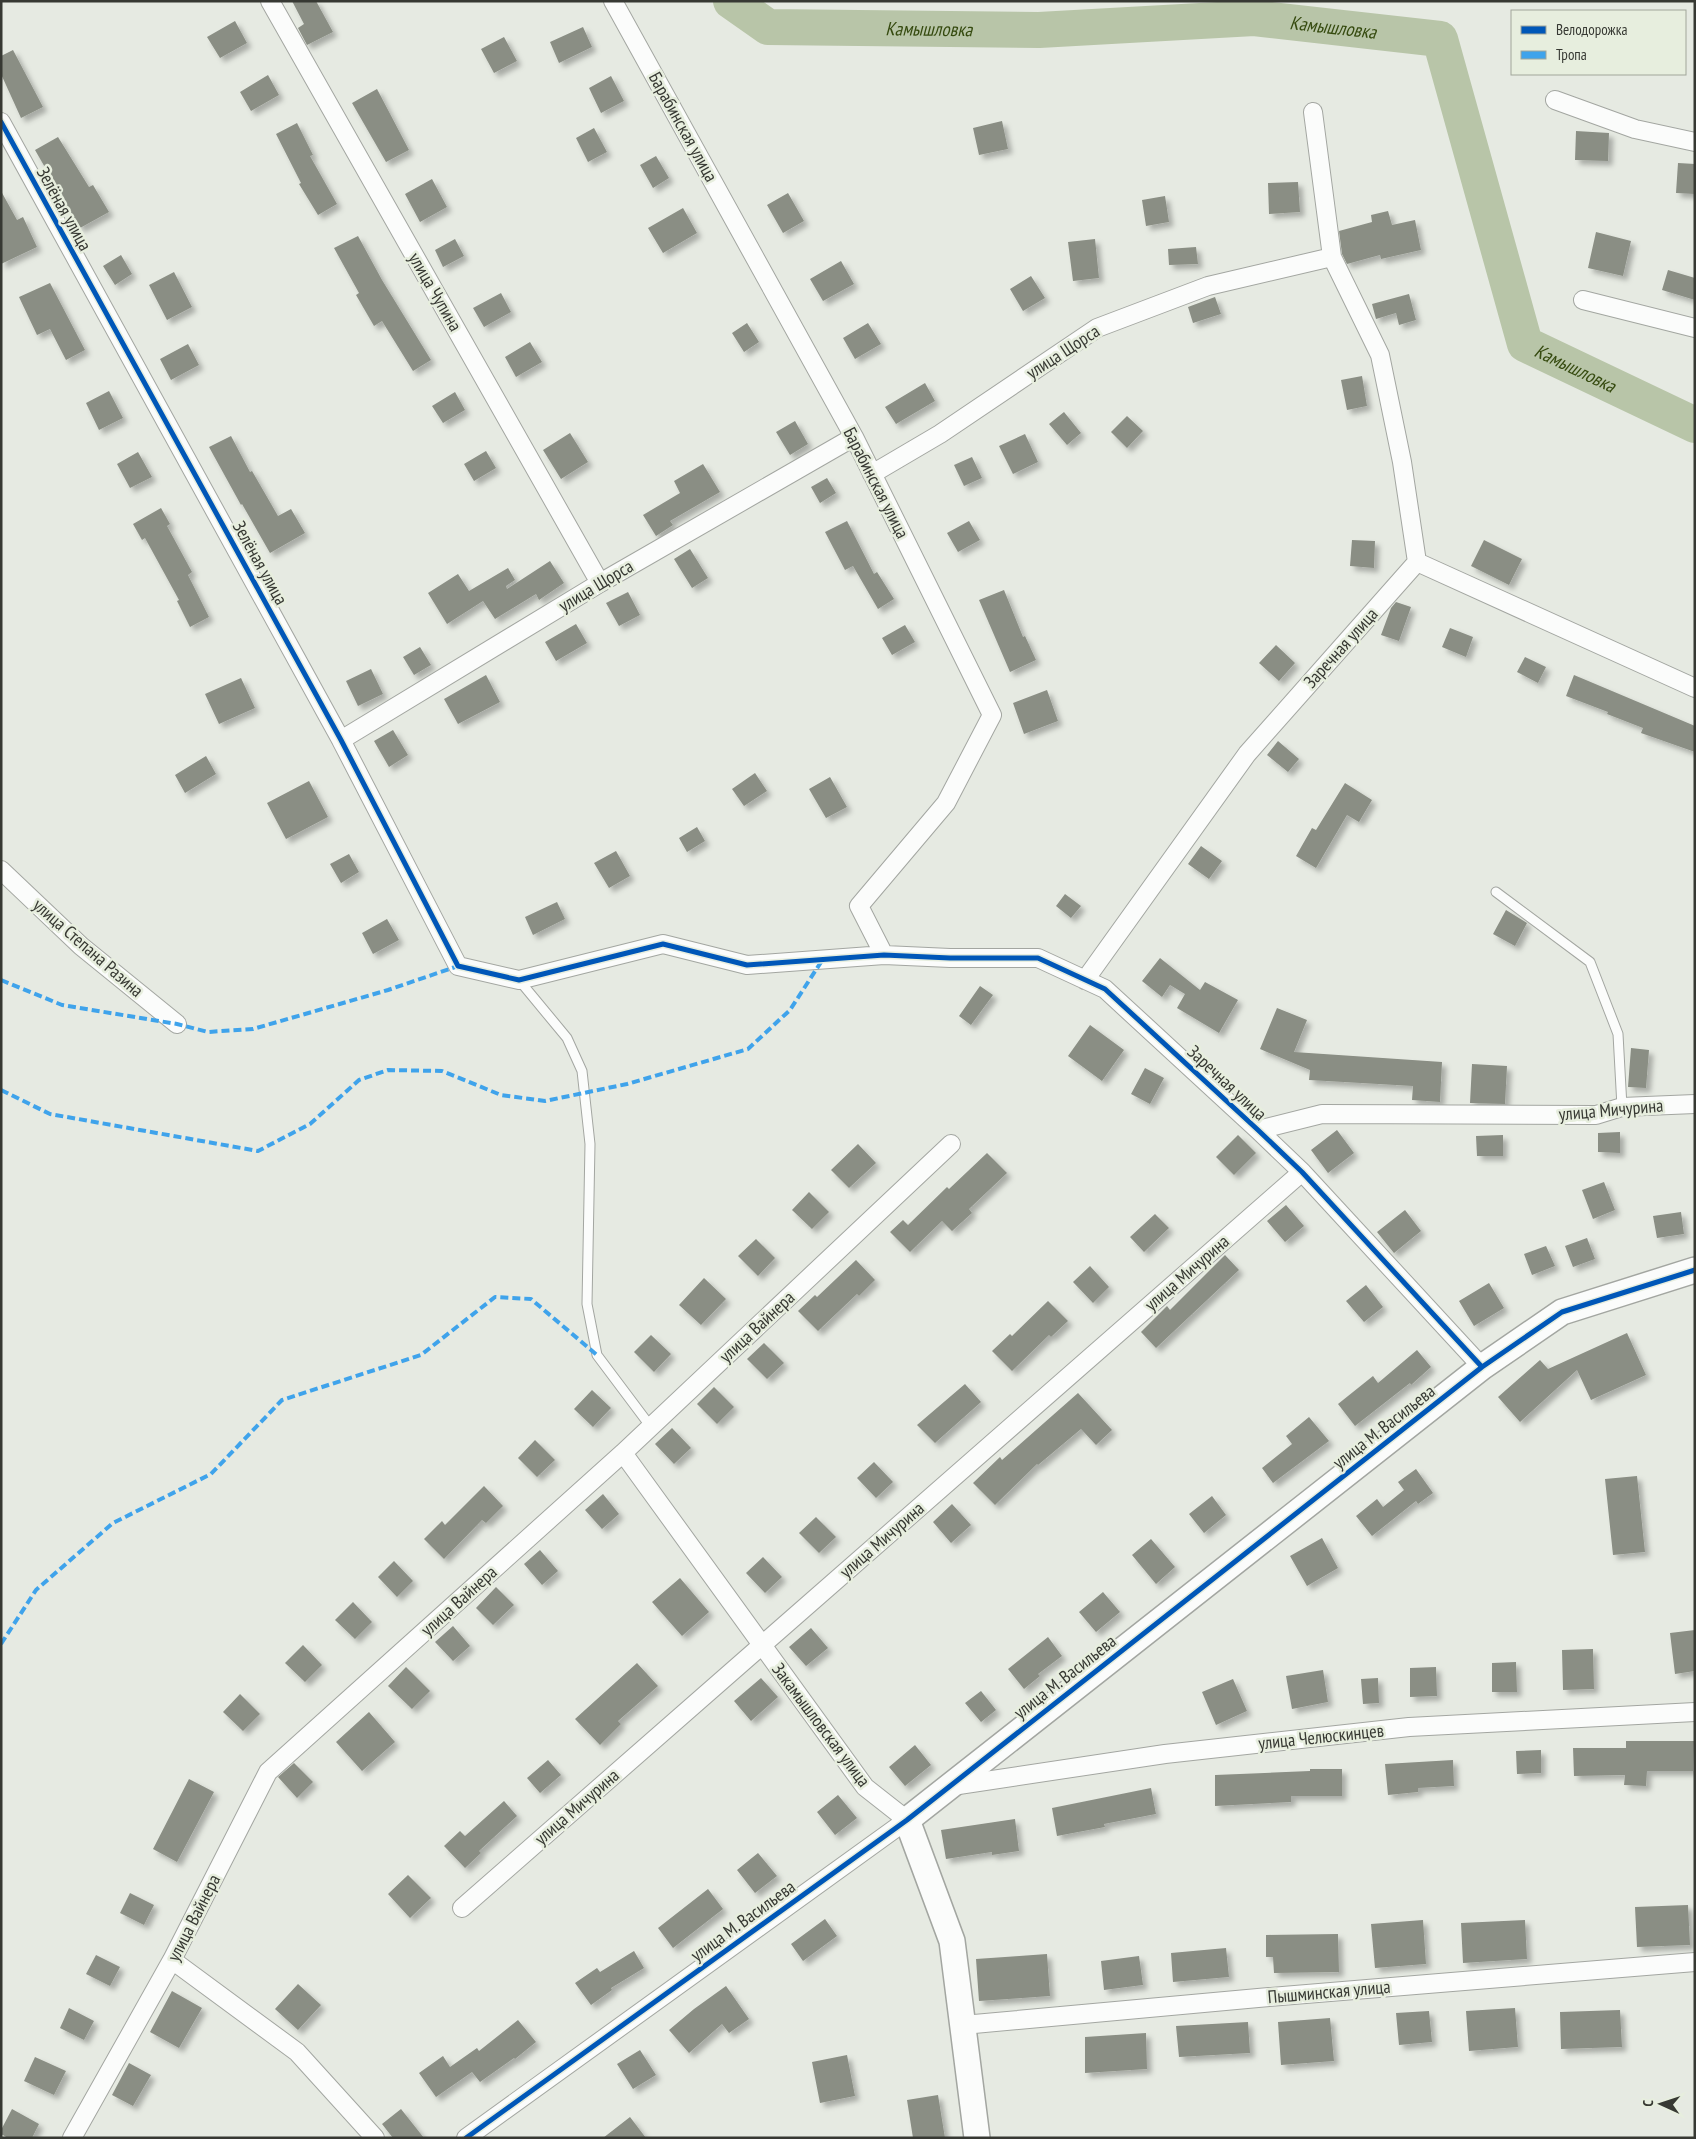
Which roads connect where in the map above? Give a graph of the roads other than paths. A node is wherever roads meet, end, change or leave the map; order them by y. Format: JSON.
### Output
{"nodes":[{"id":1,"x":270,"y":1,"type":"edge"},
{"id":2,"x":613,"y":1,"type":"edge"},
{"id":3,"x":1554,"y":100,"type":"dead end"},
{"id":4,"x":1313,"y":112,"type":"dead end"},
{"id":5,"x":1,"y":122,"type":"edge"},
{"id":6,"x":1695,"y":142,"type":"edge"},
{"id":7,"x":1332,"y":257,"type":"junction"},
{"id":8,"x":1583,"y":300,"type":"dead end"},
{"id":9,"x":1695,"y":328,"type":"edge"},
{"id":10,"x":854,"y":437,"type":"junction"},
{"id":11,"x":872,"y":474,"type":"junction"},
{"id":12,"x":1417,"y":562,"type":"junction"},
{"id":13,"x":600,"y":583,"type":"junction"},
{"id":14,"x":1695,"y":688,"type":"edge"},
{"id":15,"x":341,"y":740,"type":"junction"},
{"id":16,"x":1,"y":870,"type":"edge"},
{"id":17,"x":1496,"y":892,"type":"dead end"},
{"id":18,"x":884,"y":955,"type":"junction"},
{"id":19,"x":519,"y":980,"type":"junction"},
{"id":20,"x":1085,"y":980,"type":"junction"},
{"id":21,"x":177,"y":1024,"type":"dead end"},
{"id":22,"x":1695,"y":1104,"type":"edge"},
{"id":23,"x":1622,"y":1107,"type":"junction"},
{"id":24,"x":1258,"y":1130,"type":"junction"},
{"id":25,"x":951,"y":1144,"type":"dead end"},
{"id":26,"x":1302,"y":1172,"type":"junction"},
{"id":27,"x":1695,"y":1270,"type":"edge"},
{"id":28,"x":1482,"y":1367,"type":"junction"},
{"id":29,"x":651,"y":1427,"type":"junction"},
{"id":30,"x":623,"y":1453,"type":"junction"},
{"id":31,"x":762,"y":1646,"type":"junction"},
{"id":32,"x":1695,"y":1712,"type":"edge"},
{"id":33,"x":949,"y":1787,"type":"junction"},
{"id":34,"x":907,"y":1820,"type":"junction"},
{"id":35,"x":462,"y":1908,"type":"dead end"},
{"id":36,"x":172,"y":1960,"type":"junction"},
{"id":37,"x":1695,"y":1962,"type":"edge"},
{"id":38,"x":963,"y":2026,"type":"junction"},
{"id":39,"x":72,"y":2138,"type":"edge"},
{"id":40,"x":375,"y":2138,"type":"edge"},
{"id":41,"x":466,"y":2138,"type":"edge"},
{"id":42,"x":977,"y":2138,"type":"edge"}],
"edges":[{"from":1,"to":13,"type":"street","name":"улица Чупина"},
{"from":2,"to":10,"type":"street","name":"Барабинская улица"},
{"from":3,"to":6,"type":"street"},
{"from":4,"to":7,"type":"street"},
{"from":5,"to":15,"type":"street","name":"Зелёная улица"},
{"from":7,"to":11,"type":"street","name":"улица Щорса"},
{"from":7,"to":12,"type":"street"},
{"from":8,"to":9,"type":"street"},
{"from":10,"to":11,"type":"street","name":"Барабинская улица"},
{"from":10,"to":13,"type":"street","name":"улица Щорса"},
{"from":11,"to":18,"type":"street","name":"Барабинская улица"},
{"from":12,"to":14,"type":"street"},
{"from":12,"to":20,"type":"street","name":"Заречная улица"},
{"from":13,"to":15,"type":"street","name":"улица Щорса"},
{"from":15,"to":19,"type":"street","name":"Зелёная улица"},
{"from":16,"to":21,"type":"street","name":"улица Степана Разина"},
{"from":17,"to":23,"type":"lane"},
{"from":18,"to":19,"type":"street","name":"Заречная улица"},
{"from":18,"to":20,"type":"street","name":"Заречная улица"},
{"from":19,"to":29,"type":"lane"},
{"from":20,"to":24,"type":"street","name":"Заречная улица"},
{"from":22,"to":23,"type":"street","name":"улица Мичурина"},
{"from":23,"to":24,"type":"street","name":"улица Мичурина"},
{"from":24,"to":26,"type":"street","name":"Заречная улица"},
{"from":25,"to":29,"type":"street","name":"улица Вайнера"},
{"from":26,"to":28,"type":"street","name":"Заречная улица"},
{"from":26,"to":31,"type":"street","name":"улица Мичурина"},
{"from":27,"to":28,"type":"street","name":"улица М. Васильева"},
{"from":28,"to":33,"type":"street","name":"улица М. Васильева"},
{"from":29,"to":30,"type":"street","name":"улица Вайнера"},
{"from":30,"to":31,"type":"street","name":"Закамышловская улица"},
{"from":30,"to":36,"type":"street","name":"улица Вайнера"},
{"from":31,"to":34,"type":"street","name":"Закамышловская улица"},
{"from":31,"to":35,"type":"street","name":"улица Мичурина"},
{"from":32,"to":33,"type":"street","name":"улица Челюскинцев"},
{"from":33,"to":34,"type":"street","name":"улица М. Васильева"},
{"from":34,"to":38,"type":"street"},
{"from":34,"to":41,"type":"street","name":"улица М. Васильева"},
{"from":36,"to":39,"type":"street","name":"улица Вайнера"},
{"from":36,"to":40,"type":"street"},
{"from":37,"to":38,"type":"street","name":"Пышминская улица"},
{"from":38,"to":42,"type":"street"}]}
